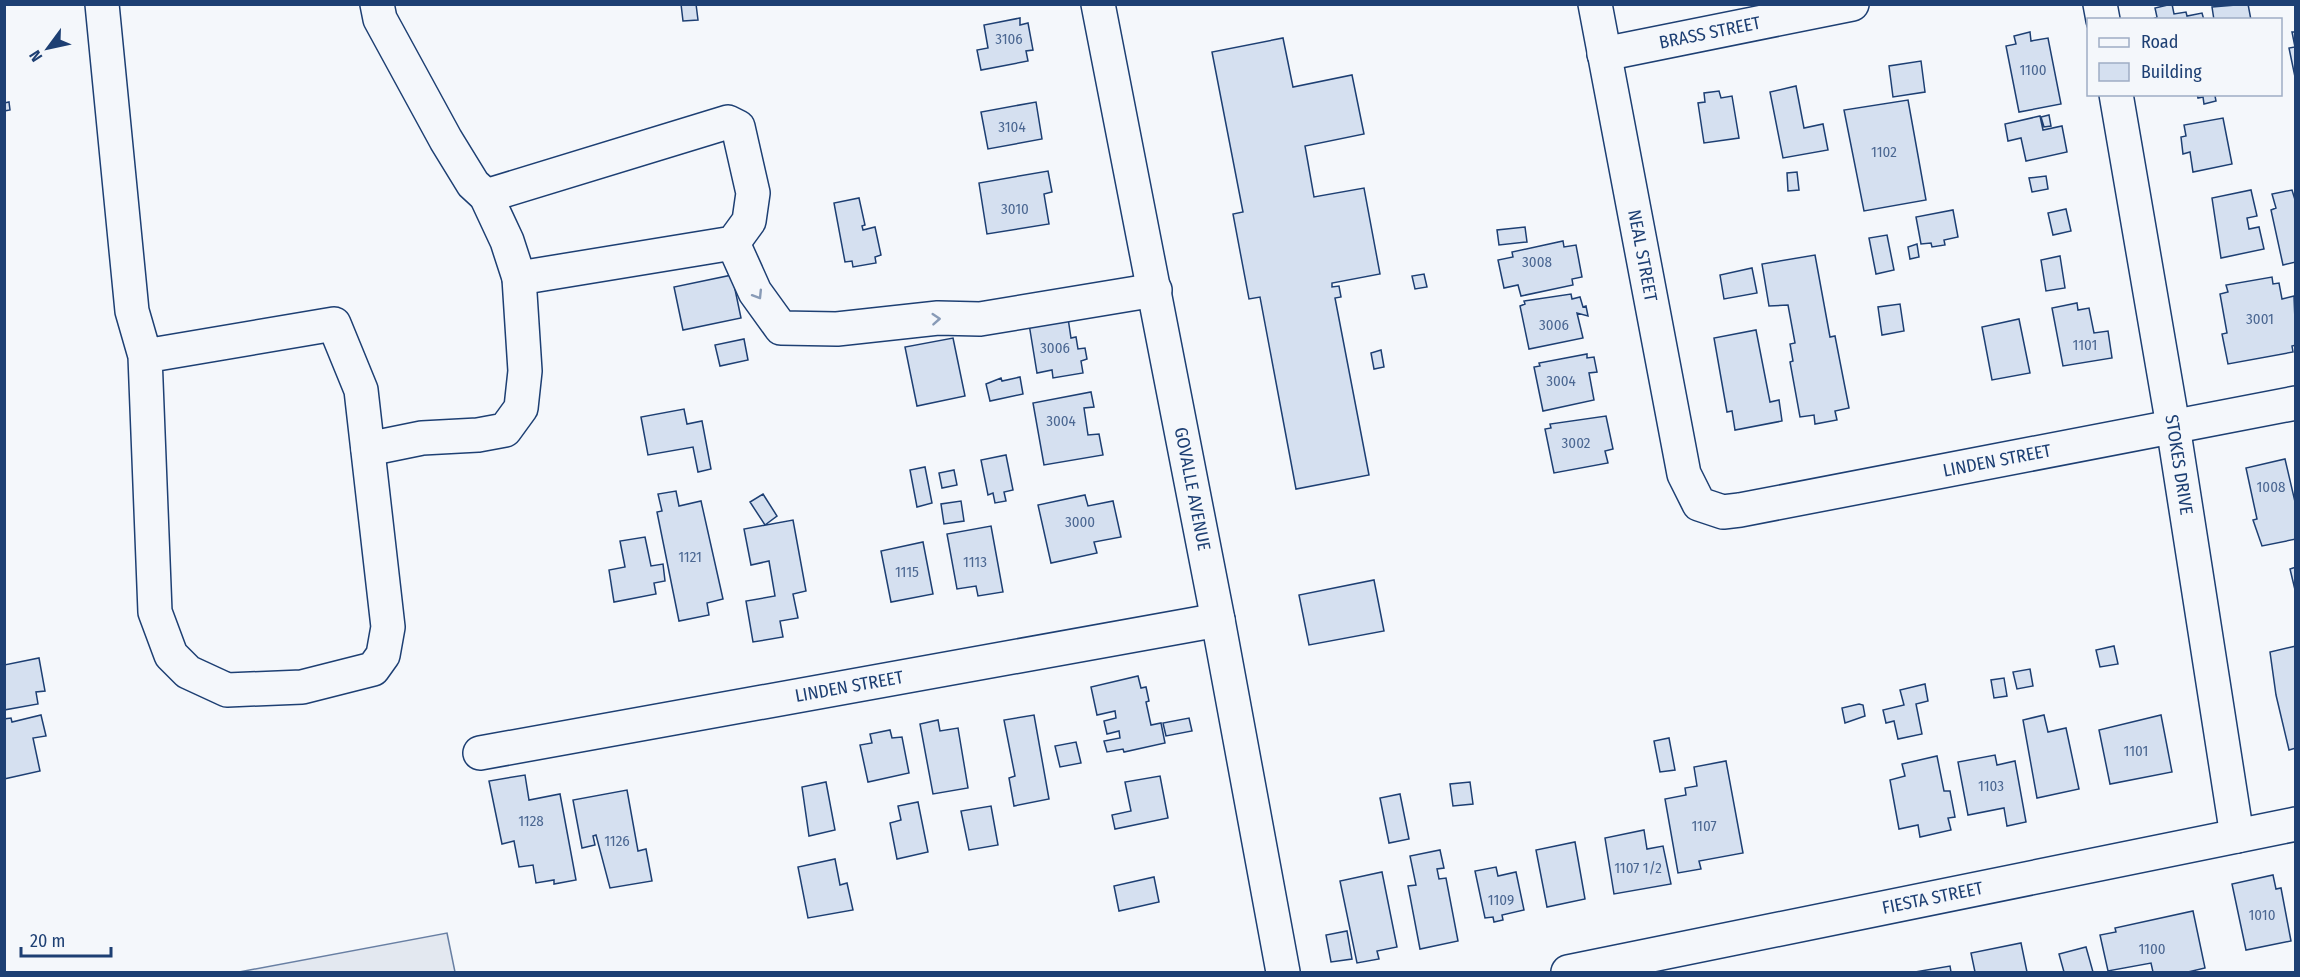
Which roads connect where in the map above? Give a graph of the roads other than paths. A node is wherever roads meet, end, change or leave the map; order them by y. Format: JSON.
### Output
{"nodes":[{"id":1,"x":102,"y":4,"type":"edge"},
{"id":2,"x":377,"y":4,"type":"edge"},
{"id":3,"x":1098,"y":4,"type":"edge"},
{"id":4,"x":1595,"y":4,"type":"edge"},
{"id":5,"x":1852,"y":4,"type":"edge"},
{"id":6,"x":1604,"y":54,"type":"junction"},
{"id":7,"x":2116,"y":96,"type":"edge"},
{"id":8,"x":486,"y":196,"type":"junction"},
{"id":9,"x":733,"y":243,"type":"junction"},
{"id":10,"x":519,"y":278,"type":"junction"},
{"id":11,"x":1155,"y":290,"type":"junction"},
{"id":12,"x":145,"y":356,"type":"junction"},
{"id":13,"x":2295,"y":403,"type":"edge"},
{"id":14,"x":2173,"y":426,"type":"junction"},
{"id":15,"x":368,"y":449,"type":"junction"},
{"id":16,"x":1699,"y":504,"type":"joint"},
{"id":17,"x":1218,"y":620,"type":"junction"},
{"id":18,"x":480,"y":753,"type":"dead end"},
{"id":19,"x":2295,"y":824,"type":"edge"},
{"id":20,"x":2237,"y":836,"type":"junction"},
{"id":21,"x":1283,"y":972,"type":"edge"},
{"id":22,"x":1568,"y":972,"type":"edge"}],
"edges":[{"from":1,"to":12,"type":"street"},
{"from":2,"to":8,"type":"street"},
{"from":3,"to":11,"type":"street","name":"GOVALLE AVENUE"},
{"from":4,"to":6,"type":"street","name":"NEAL STREET"},
{"from":5,"to":6,"type":"street","name":"BRASS STREET"},
{"from":6,"to":16,"type":"street","name":"NEAL STREET"},
{"from":7,"to":14,"type":"street","name":"STOKES DRIVE"},
{"from":8,"to":9,"type":"street"},
{"from":8,"to":10,"type":"street"},
{"from":9,"to":10,"type":"street"},
{"from":9,"to":11,"type":"street","one_way":true},
{"from":10,"to":15,"type":"street"},
{"from":11,"to":17,"type":"street","name":"GOVALLE AVENUE"},
{"from":12,"to":15,"type":"street"},
{"from":12,"to":15,"type":"street"},
{"from":13,"to":14,"type":"street","name":"LINDEN STREET"},
{"from":14,"to":16,"type":"street","name":"LINDEN STREET"},
{"from":14,"to":20,"type":"street","name":"STOKES DRIVE"},
{"from":17,"to":18,"type":"street","name":"LINDEN STREET"},
{"from":17,"to":21,"type":"street","name":"GOVALLE AVENUE"},
{"from":19,"to":20,"type":"street","name":"FIESTA STREET"},
{"from":20,"to":22,"type":"street","name":"FIESTA STREET"}]}
